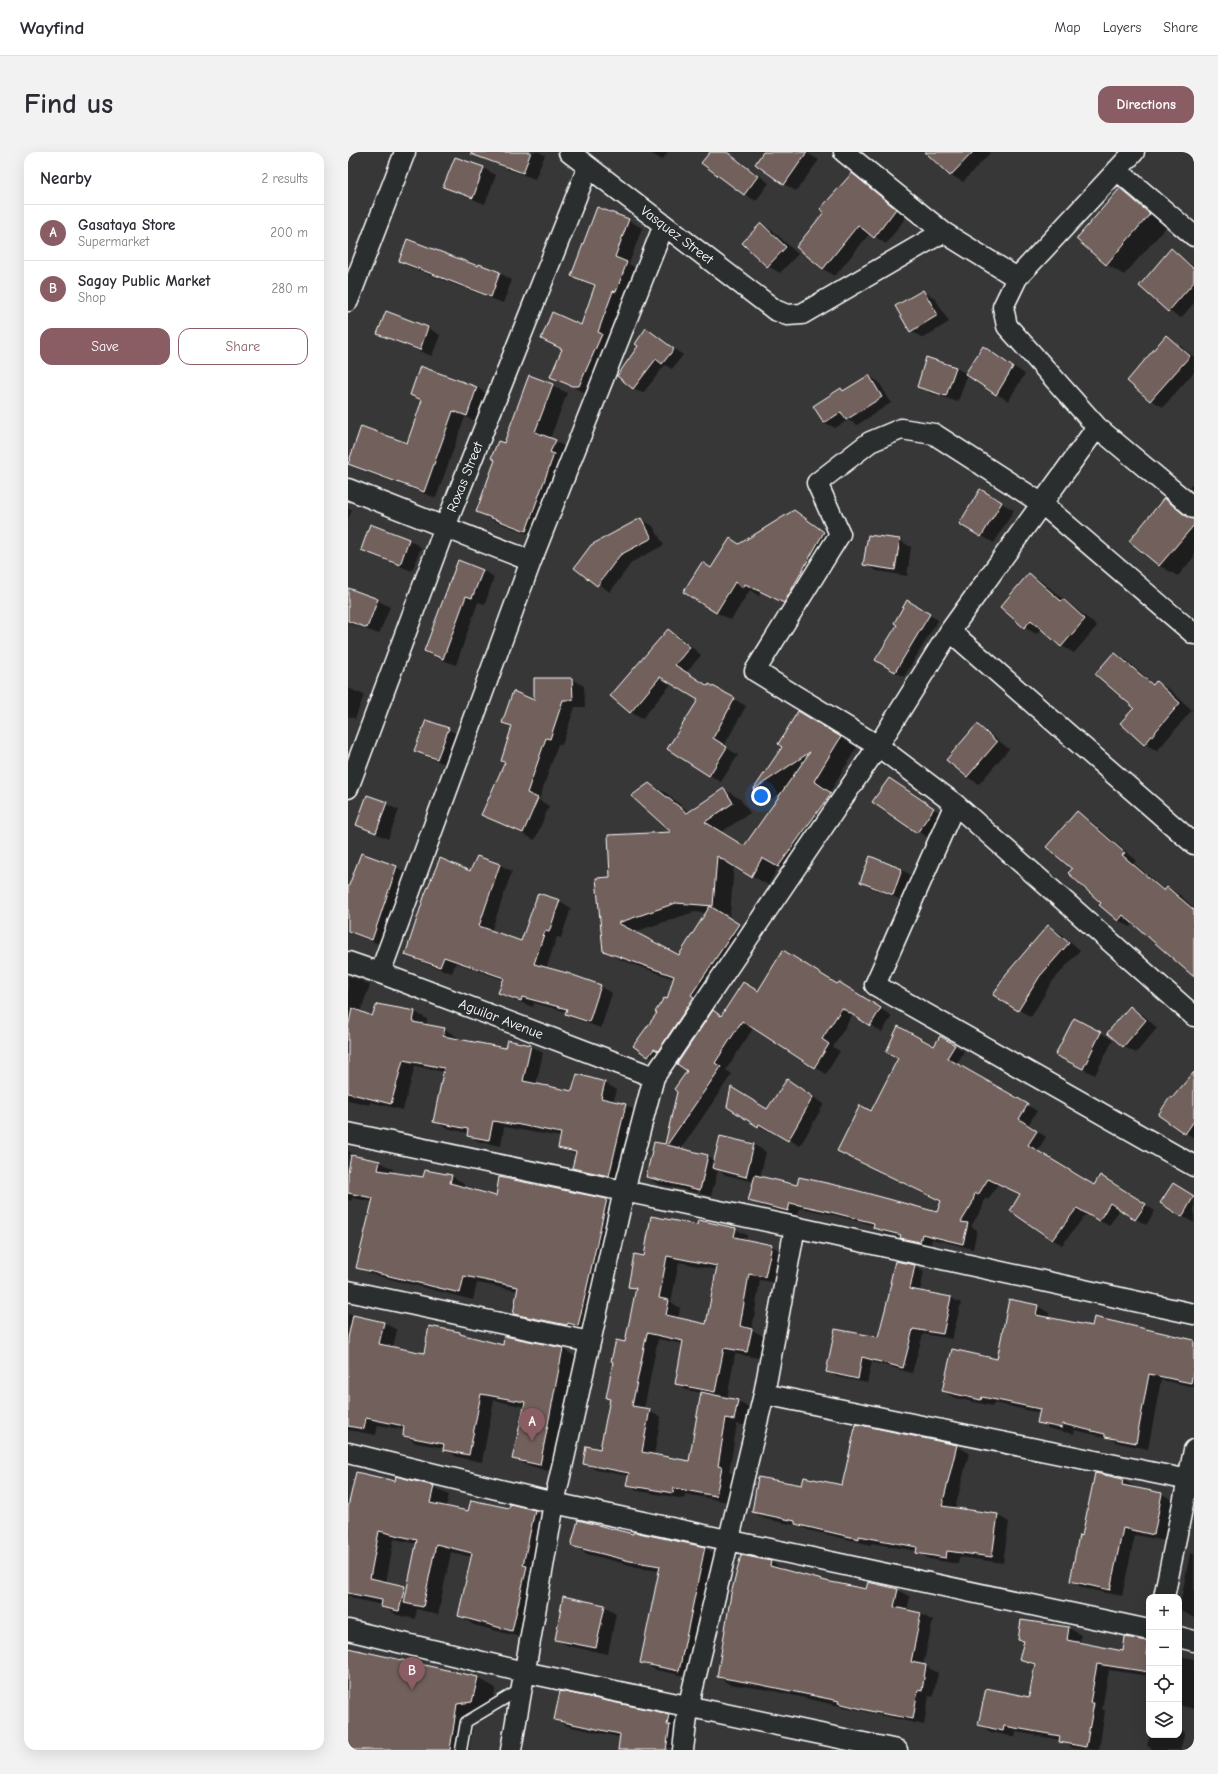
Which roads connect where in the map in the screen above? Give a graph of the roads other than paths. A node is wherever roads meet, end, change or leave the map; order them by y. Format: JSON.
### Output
{"nodes":[{"id":1,"x":405,"y":152,"type":"edge"},
{"id":2,"x":569,"y":152,"type":"edge"},
{"id":3,"x":844,"y":152,"type":"edge"},
{"id":4,"x":1134,"y":152,"type":"edge"},
{"id":5,"x":588,"y":166,"type":"junction"},
{"id":6,"x":1117,"y":170,"type":"junction"},
{"id":7,"x":664,"y":225,"type":"junction"},
{"id":8,"x":943,"y":232,"type":"junction"},
{"id":9,"x":1194,"y":236,"type":"edge"},
{"id":10,"x":1017,"y":278,"type":"junction"},
{"id":11,"x":348,"y":301,"type":"edge"},
{"id":12,"x":1097,"y":427,"type":"junction"},
{"id":13,"x":348,"y":489,"type":"edge"},
{"id":14,"x":1041,"y":503,"type":"junction"},
{"id":15,"x":1194,"y":508,"type":"edge"},
{"id":16,"x":446,"y":527,"type":"junction"},
{"id":17,"x":531,"y":561,"type":"junction"},
{"id":18,"x":950,"y":631,"type":"junction"},
{"id":19,"x":1194,"y":634,"type":"edge"},
{"id":20,"x":878,"y":746,"type":"junction"},
{"id":21,"x":348,"y":788,"type":"edge"},
{"id":22,"x":955,"y":804,"type":"junction"},
{"id":23,"x":1194,"y":844,"type":"edge"},
{"id":24,"x":348,"y":962,"type":"edge"},
{"id":25,"x":380,"y":973,"type":"junction"},
{"id":26,"x":1194,"y":1016,"type":"edge"},
{"id":27,"x":654,"y":1077,"type":"junction"},
{"id":28,"x":348,"y":1133,"type":"edge"},
{"id":29,"x":1194,"y":1166,"type":"edge"},
{"id":30,"x":624,"y":1191,"type":"junction"},
{"id":31,"x":795,"y":1227,"type":"junction"},
{"id":32,"x":348,"y":1292,"type":"edge"},
{"id":33,"x":1194,"y":1314,"type":"edge"},
{"id":34,"x":590,"y":1342,"type":"junction"},
{"id":35,"x":764,"y":1394,"type":"junction"},
{"id":36,"x":1194,"y":1450,"type":"edge"},
{"id":37,"x":348,"y":1453,"type":"edge"},
{"id":38,"x":1192,"y":1481,"type":"edge"},
{"id":39,"x":554,"y":1503,"type":"junction"},
{"id":40,"x":727,"y":1541,"type":"junction"},
{"id":41,"x":1165,"y":1594,"type":"edge"},
{"id":42,"x":1146,"y":1629,"type":"edge"},
{"id":43,"x":348,"y":1630,"type":"edge"},
{"id":44,"x":1182,"y":1638,"type":"edge"},
{"id":45,"x":1194,"y":1641,"type":"edge"},
{"id":46,"x":523,"y":1680,"type":"junction"},
{"id":47,"x":688,"y":1708,"type":"junction"},
{"id":48,"x":848,"y":1745,"type":"edge"},
{"id":49,"x":461,"y":1750,"type":"edge"},
{"id":50,"x":511,"y":1750,"type":"edge"},
{"id":51,"x":683,"y":1750,"type":"edge"},
{"id":52,"x":897,"y":1750,"type":"edge"}],
"edges":[{"from":1,"to":11,"type":"street"},
{"from":2,"to":5,"type":"street","name":"Vasquez Street"},
{"from":3,"to":8,"type":"street"},
{"from":4,"to":6,"type":"street"},
{"from":5,"to":7,"type":"street","name":"Vasquez Street"},
{"from":5,"to":16,"type":"street","name":"Roxas Street"},
{"from":6,"to":9,"type":"street"},
{"from":6,"to":10,"type":"street"},
{"from":7,"to":8,"type":"street","name":"Vasquez Street"},
{"from":7,"to":17,"type":"street"},
{"from":8,"to":10,"type":"street"},
{"from":10,"to":12,"type":"street"},
{"from":12,"to":14,"type":"street"},
{"from":12,"to":15,"type":"street"},
{"from":13,"to":16,"type":"street"},
{"from":14,"to":18,"type":"street"},
{"from":14,"to":19,"type":"street"},
{"from":14,"to":20,"type":"street"},
{"from":16,"to":17,"type":"street"},
{"from":16,"to":21,"type":"street","name":"Roxas Street"},
{"from":17,"to":25,"type":"street"},
{"from":18,"to":20,"type":"street"},
{"from":18,"to":23,"type":"street"},
{"from":20,"to":22,"type":"street"},
{"from":20,"to":27,"type":"street"},
{"from":22,"to":26,"type":"street"},
{"from":22,"to":29,"type":"street"},
{"from":24,"to":25,"type":"street","name":"Aguilar Avenue"},
{"from":25,"to":27,"type":"street","name":"Aguilar Avenue"},
{"from":27,"to":30,"type":"street"},
{"from":28,"to":30,"type":"street"},
{"from":30,"to":31,"type":"street"},
{"from":30,"to":34,"type":"street"},
{"from":31,"to":33,"type":"street"},
{"from":31,"to":35,"type":"street"},
{"from":32,"to":34,"type":"street"},
{"from":34,"to":39,"type":"street"},
{"from":35,"to":38,"type":"street"},
{"from":35,"to":40,"type":"street"},
{"from":36,"to":38,"type":"street"},
{"from":37,"to":39,"type":"street"},
{"from":38,"to":41,"type":"street"},
{"from":39,"to":40,"type":"street"},
{"from":39,"to":46,"type":"street"},
{"from":40,"to":42,"type":"street"},
{"from":40,"to":47,"type":"street"},
{"from":43,"to":46,"type":"street"},
{"from":44,"to":45,"type":"street"},
{"from":46,"to":47,"type":"street"},
{"from":46,"to":49,"type":"lane"},
{"from":46,"to":50,"type":"street"},
{"from":47,"to":48,"type":"street"},
{"from":47,"to":51,"type":"street"},
{"from":48,"to":52,"type":"street"}]}
